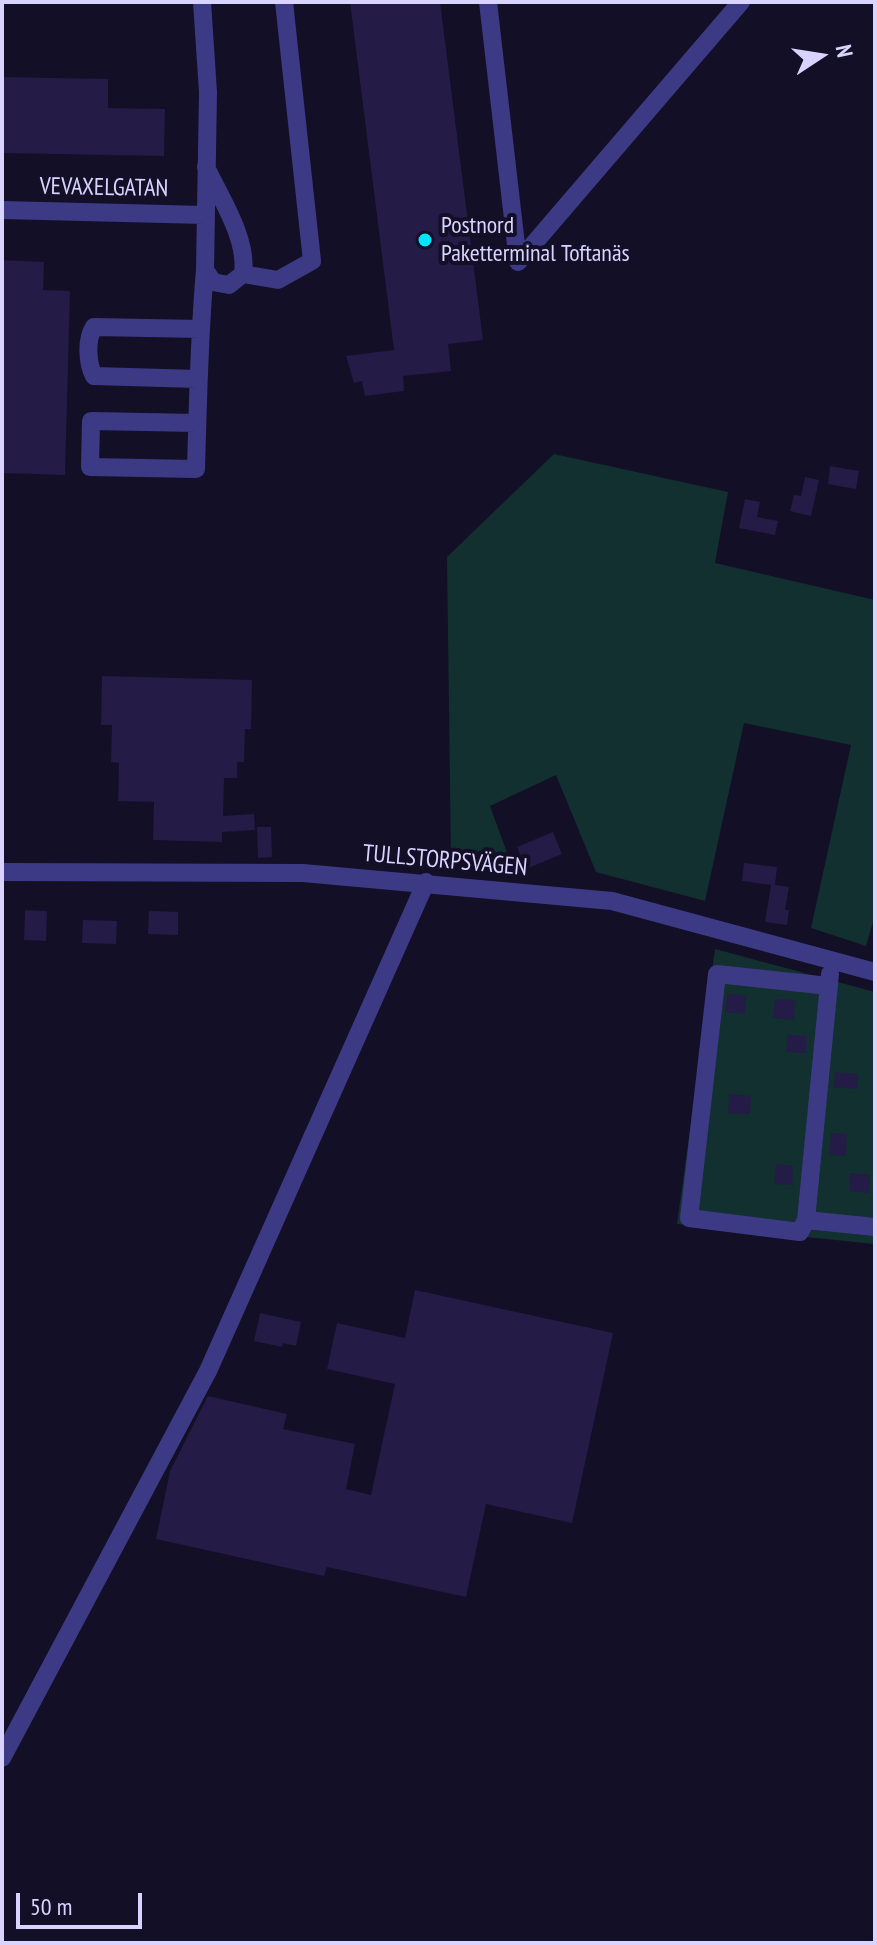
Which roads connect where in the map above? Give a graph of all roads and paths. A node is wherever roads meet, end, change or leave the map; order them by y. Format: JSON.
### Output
{"nodes":[{"id":1,"x":202,"y":2,"type":"edge"},
{"id":2,"x":284,"y":2,"type":"edge"},
{"id":3,"x":488,"y":2,"type":"edge"},
{"id":4,"x":741,"y":2,"type":"edge"},
{"id":5,"x":206,"y":167,"type":"junction"},
{"id":6,"x":2,"y":210,"type":"edge"},
{"id":7,"x":205,"y":215,"type":"junction"},
{"id":8,"x":205,"y":270,"type":"junction"},
{"id":9,"x":243,"y":274,"type":"junction"},
{"id":10,"x":200,"y":329,"type":"junction"},
{"id":11,"x":198,"y":379,"type":"junction"},
{"id":12,"x":197,"y":423,"type":"junction"},
{"id":13,"x":2,"y":872,"type":"edge"},
{"id":14,"x":426,"y":882,"type":"junction"},
{"id":15,"x":832,"y":959,"type":"junction"},
{"id":16,"x":875,"y":972,"type":"edge"},
{"id":17,"x":829,"y":986,"type":"junction"},
{"id":18,"x":806,"y":1220,"type":"junction"},
{"id":19,"x":875,"y":1227,"type":"edge"},
{"id":20,"x":2,"y":1758,"type":"edge"}],
"edges":[{"from":1,"to":5,"type":"street"},
{"from":2,"to":9,"type":"street"},
{"from":3,"to":4,"type":"street"},
{"from":5,"to":7,"type":"street"},
{"from":5,"to":9,"type":"street"},
{"from":6,"to":7,"type":"street","name":"VEVAXELGATAN"},
{"from":7,"to":8,"type":"street"},
{"from":8,"to":9,"type":"street"},
{"from":8,"to":10,"type":"street"},
{"from":10,"to":11,"type":"street"},
{"from":10,"to":11,"type":"street"},
{"from":11,"to":12,"type":"street"},
{"from":12,"to":12,"type":"street"},
{"from":13,"to":14,"type":"street","name":"TULLSTORPSVÄGEN"},
{"from":14,"to":15,"type":"street","name":"TULLSTORPSVÄGEN"},
{"from":14,"to":20,"type":"street"},
{"from":15,"to":16,"type":"street","name":"TULLSTORPSVÄGEN"},
{"from":15,"to":17,"type":"street"},
{"from":17,"to":18,"type":"street"},
{"from":17,"to":18,"type":"street"},
{"from":18,"to":19,"type":"street"}]}
